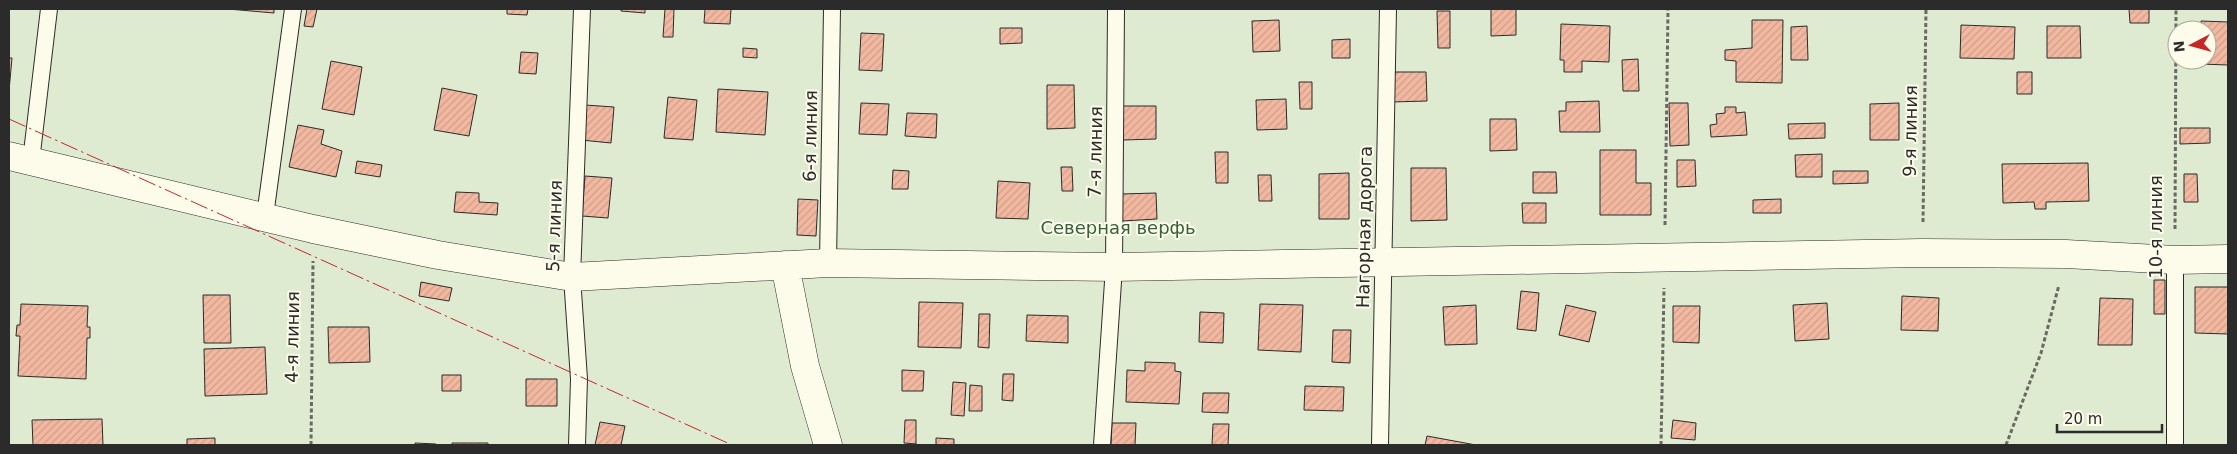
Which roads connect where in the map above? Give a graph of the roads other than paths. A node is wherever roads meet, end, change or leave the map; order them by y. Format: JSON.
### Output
{"nodes":[{"id":1,"x":49,"y":9,"type":"edge"},
{"id":2,"x":293,"y":9,"type":"edge"},
{"id":3,"x":582,"y":9,"type":"edge"},
{"id":4,"x":832,"y":9,"type":"edge"},
{"id":5,"x":1116,"y":9,"type":"edge"},
{"id":6,"x":1388,"y":9,"type":"edge"},
{"id":7,"x":20,"y":158,"type":"edge"},
{"id":8,"x":265,"y":216,"type":"junction"},
{"id":9,"x":2228,"y":259,"type":"edge"},
{"id":10,"x":2174,"y":260,"type":"junction"},
{"id":11,"x":1384,"y":262,"type":"junction"},
{"id":12,"x":828,"y":263,"type":"junction"},
{"id":13,"x":785,"y":266,"type":"junction"},
{"id":14,"x":1114,"y":267,"type":"junction"},
{"id":15,"x":572,"y":277,"type":"junction"},
{"id":16,"x":577,"y":445,"type":"edge"},
{"id":17,"x":828,"y":445,"type":"edge"},
{"id":18,"x":1102,"y":445,"type":"edge"},
{"id":19,"x":1380,"y":445,"type":"edge"},
{"id":20,"x":2175,"y":445,"type":"edge"}],
"edges":[{"from":1,"to":7,"type":"lane"},
{"from":2,"to":8,"type":"lane"},
{"from":3,"to":15,"type":"lane","name":"5-я линия"},
{"from":4,"to":12,"type":"lane","name":"6-я линия"},
{"from":5,"to":14,"type":"lane","name":"7-я линия"},
{"from":6,"to":11,"type":"lane","name":"Нагорная дорога"},
{"from":7,"to":8,"type":"street"},
{"from":8,"to":15,"type":"street"},
{"from":9,"to":10,"type":"street"},
{"from":10,"to":11,"type":"street"},
{"from":10,"to":20,"type":"lane","name":"10-я линия"},
{"from":11,"to":14,"type":"street"},
{"from":11,"to":19,"type":"lane","name":"Нагорная дорога"},
{"from":12,"to":13,"type":"street"},
{"from":12,"to":14,"type":"street"},
{"from":13,"to":15,"type":"street"},
{"from":13,"to":17,"type":"street"},
{"from":14,"to":18,"type":"lane","name":"7-я линия"},
{"from":15,"to":16,"type":"lane","name":"5-я линия"}]}
